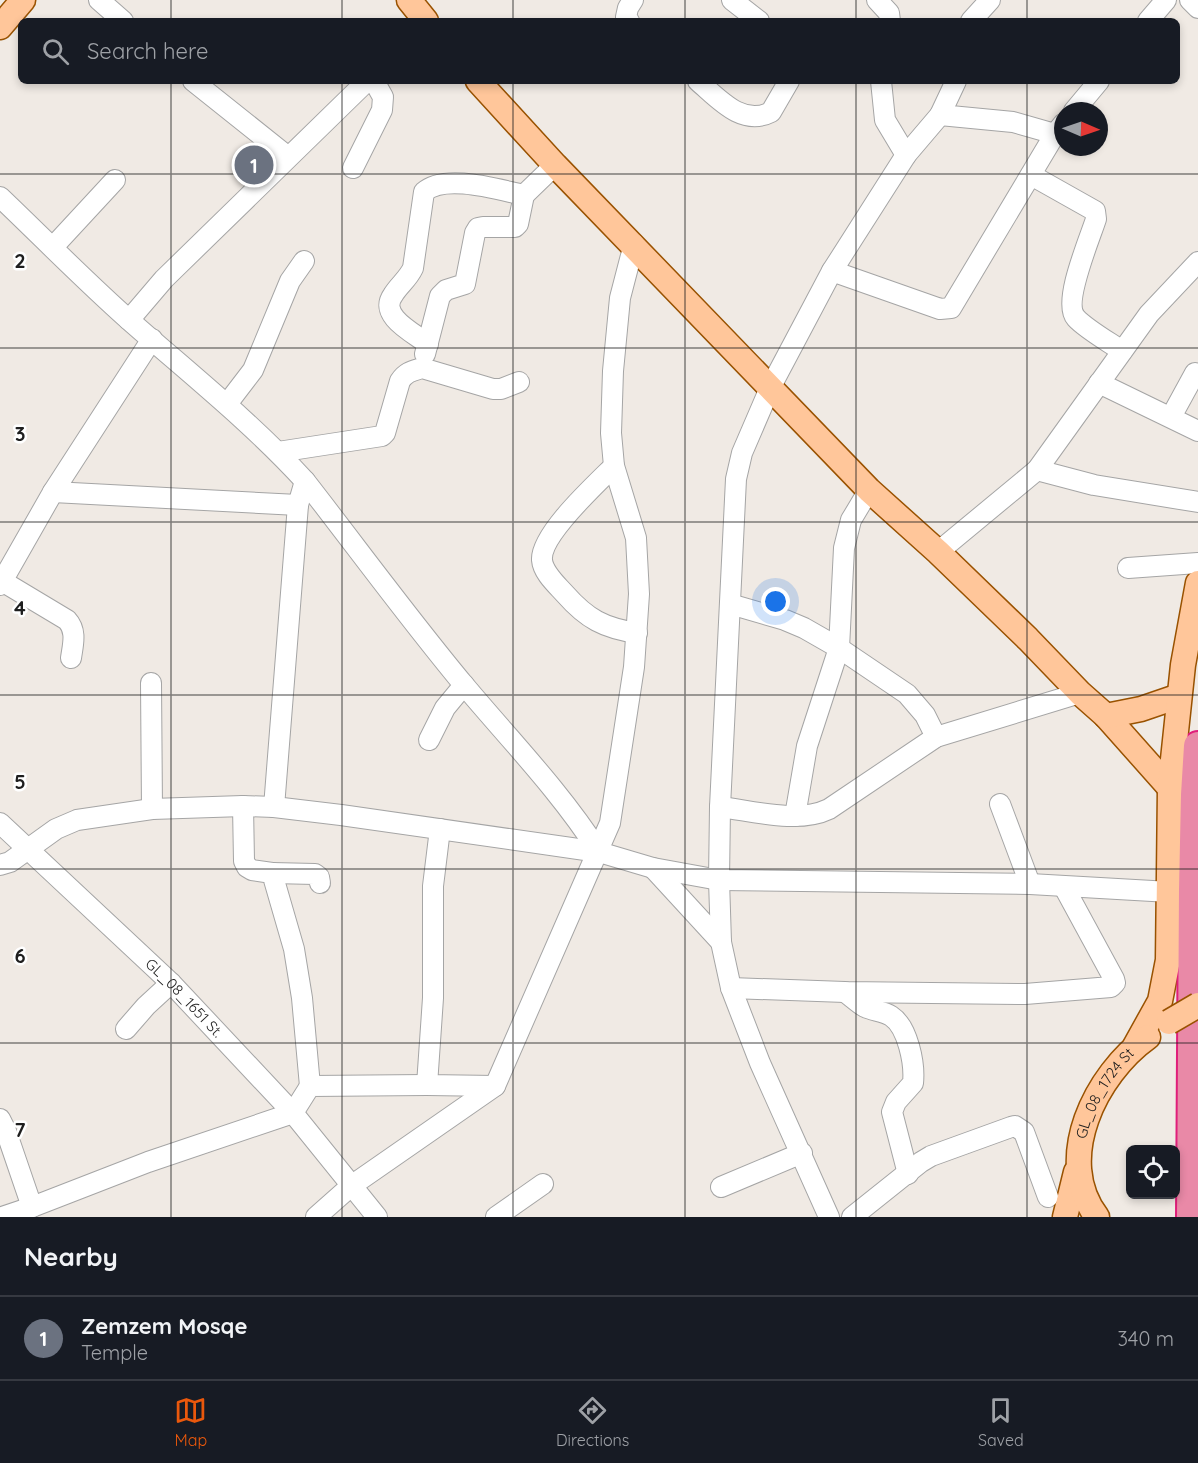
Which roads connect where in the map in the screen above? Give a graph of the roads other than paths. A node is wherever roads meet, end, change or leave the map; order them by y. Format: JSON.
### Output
{"nodes":[{"id":1,"x":23,"y":0,"type":"edge"},
{"id":2,"x":99,"y":0,"type":"edge"},
{"id":3,"x":633,"y":0,"type":"edge"},
{"id":4,"x":732,"y":0,"type":"edge"},
{"id":5,"x":877,"y":0,"type":"edge"},
{"id":6,"x":990,"y":0,"type":"edge"},
{"id":7,"x":1166,"y":0,"type":"edge"},
{"id":8,"x":1190,"y":0,"type":"edge"},
{"id":9,"x":1198,"y":8,"type":"edge"},
{"id":10,"x":120,"y":18,"type":"edge"},
{"id":11,"x":627,"y":18,"type":"edge"},
{"id":12,"x":755,"y":18,"type":"edge"},
{"id":13,"x":890,"y":18,"type":"edge"},
{"id":14,"x":974,"y":18,"type":"edge"},
{"id":15,"x":1151,"y":18,"type":"edge"},
{"id":16,"x":0,"y":27,"type":"edge"},
{"id":17,"x":197,"y":84,"type":"edge"},
{"id":18,"x":364,"y":84,"type":"edge"},
{"id":19,"x":376,"y":84,"type":"edge"},
{"id":20,"x":481,"y":84,"type":"edge"},
{"id":21,"x":702,"y":84,"type":"edge"},
{"id":22,"x":787,"y":84,"type":"edge"},
{"id":23,"x":881,"y":84,"type":"edge"},
{"id":24,"x":955,"y":84,"type":"edge"},
{"id":25,"x":1096,"y":84,"type":"edge"},
{"id":26,"x":1082,"y":102,"type":"edge"},
{"id":27,"x":940,"y":115,"type":"junction"},
{"id":28,"x":1054,"y":128,"type":"edge"},
{"id":29,"x":1054,"y":137,"type":"edge"},
{"id":30,"x":906,"y":155,"type":"junction"},
{"id":31,"x":287,"y":156,"type":"junction"},
{"id":32,"x":555,"y":165,"type":"junction"},
{"id":33,"x":353,"y":168,"type":"dead end"},
{"id":34,"x":1031,"y":175,"type":"junction"},
{"id":35,"x":115,"y":180,"type":"dead end"},
{"id":36,"x":524,"y":195,"type":"junction"},
{"id":37,"x":0,"y":198,"type":"edge"},
{"id":38,"x":634,"y":244,"type":"junction"},
{"id":39,"x":53,"y":247,"type":"junction"},
{"id":40,"x":304,"y":261,"type":"dead end"},
{"id":41,"x":1198,"y":262,"type":"edge"},
{"id":42,"x":831,"y":271,"type":"junction"},
{"id":43,"x":129,"y":320,"type":"junction"},
{"id":44,"x":152,"y":339,"type":"junction"},
{"id":45,"x":428,"y":344,"type":"junction"},
{"id":46,"x":1122,"y":351,"type":"junction"},
{"id":47,"x":422,"y":368,"type":"junction"},
{"id":48,"x":1195,"y":373,"type":"dead end"},
{"id":49,"x":519,"y":382,"type":"dead end"},
{"id":50,"x":1099,"y":383,"type":"junction"},
{"id":51,"x":770,"y":388,"type":"junction"},
{"id":52,"x":227,"y":404,"type":"junction"},
{"id":53,"x":1171,"y":417,"type":"junction"},
{"id":54,"x":1198,"y":431,"type":"edge"},
{"id":55,"x":278,"y":452,"type":"junction"},
{"id":56,"x":614,"y":466,"type":"junction"},
{"id":57,"x":1037,"y":470,"type":"junction"},
{"id":58,"x":305,"y":481,"type":"junction"},
{"id":59,"x":869,"y":490,"type":"junction"},
{"id":60,"x":53,"y":492,"type":"junction"},
{"id":61,"x":1198,"y":502,"type":"edge"},
{"id":62,"x":298,"y":505,"type":"junction"},
{"id":63,"x":938,"y":552,"type":"junction"},
{"id":64,"x":1198,"y":563,"type":"edge"},
{"id":65,"x":1128,"y":568,"type":"dead end"},
{"id":66,"x":1,"y":583,"type":"edge"},
{"id":67,"x":1198,"y":583,"type":"edge"},
{"id":68,"x":730,"y":604,"type":"junction"},
{"id":69,"x":637,"y":633,"type":"junction"},
{"id":70,"x":839,"y":648,"type":"junction"},
{"id":71,"x":71,"y":658,"type":"dead end"},
{"id":72,"x":151,"y":682,"type":"dead end"},
{"id":73,"x":464,"y":685,"type":"junction"},
{"id":74,"x":1080,"y":693,"type":"junction"},
{"id":75,"x":1179,"y":696,"type":"junction"},
{"id":76,"x":1106,"y":716,"type":"junction"},
{"id":77,"x":936,"y":738,"type":"junction"},
{"id":78,"x":429,"y":740,"type":"dead end"},
{"id":79,"x":1198,"y":746,"type":"edge"},
{"id":80,"x":1170,"y":788,"type":"junction"},
{"id":81,"x":1000,"y":804,"type":"dead end"},
{"id":82,"x":243,"y":806,"type":"junction"},
{"id":83,"x":274,"y":807,"type":"junction"},
{"id":84,"x":720,"y":807,"type":"junction"},
{"id":85,"x":152,"y":809,"type":"junction"},
{"id":86,"x":795,"y":816,"type":"junction"},
{"id":87,"x":0,"y":823,"type":"edge"},
{"id":88,"x":440,"y":829,"type":"junction"},
{"id":89,"x":28,"y":850,"type":"junction"},
{"id":90,"x":598,"y":852,"type":"junction"},
{"id":91,"x":0,"y":865,"type":"edge"},
{"id":92,"x":652,"y":868,"type":"junction"},
{"id":93,"x":272,"y":873,"type":"junction"},
{"id":94,"x":719,"y":880,"type":"junction"},
{"id":95,"x":320,"y":883,"type":"dead end"},
{"id":96,"x":1029,"y":884,"type":"junction"},
{"id":97,"x":1064,"y":887,"type":"junction"},
{"id":98,"x":1170,"y":891,"type":"junction"},
{"id":99,"x":721,"y":942,"type":"junction"},
{"id":100,"x":171,"y":983,"type":"junction"},
{"id":101,"x":731,"y":988,"type":"junction"},
{"id":102,"x":845,"y":992,"type":"junction"},
{"id":103,"x":1198,"y":1005,"type":"edge"},
{"id":104,"x":126,"y":1029,"type":"dead end"},
{"id":105,"x":1135,"y":1046,"type":"junction"},
{"id":106,"x":427,"y":1085,"type":"junction"},
{"id":107,"x":310,"y":1086,"type":"junction"},
{"id":108,"x":495,"y":1086,"type":"junction"},
{"id":109,"x":294,"y":1113,"type":"junction"},
{"id":110,"x":0,"y":1119,"type":"edge"},
{"id":111,"x":802,"y":1153,"type":"junction"},
{"id":112,"x":1079,"y":1161,"type":"junction"},
{"id":113,"x":908,"y":1174,"type":"junction"},
{"id":114,"x":543,"y":1184,"type":"dead end"},
{"id":115,"x":351,"y":1186,"type":"junction"},
{"id":116,"x":721,"y":1187,"type":"dead end"},
{"id":117,"x":1048,"y":1197,"type":"dead end"},
{"id":118,"x":32,"y":1208,"type":"junction"},
{"id":119,"x":2,"y":1217,"type":"edge"},
{"id":120,"x":316,"y":1217,"type":"edge"},
{"id":121,"x":377,"y":1217,"type":"edge"},
{"id":122,"x":496,"y":1217,"type":"edge"},
{"id":123,"x":829,"y":1217,"type":"edge"},
{"id":124,"x":852,"y":1217,"type":"edge"},
{"id":125,"x":1065,"y":1217,"type":"edge"},
{"id":126,"x":1097,"y":1217,"type":"edge"},
{"id":127,"x":1191,"y":1217,"type":"edge"}],
"edges":[{"from":1,"to":16,"type":"main road"},
{"from":2,"to":10,"type":"street"},
{"from":3,"to":11,"type":"street"},
{"from":4,"to":12,"type":"street"},
{"from":5,"to":13,"type":"street"},
{"from":6,"to":14,"type":"street"},
{"from":7,"to":15,"type":"street"},
{"from":8,"to":9,"type":"street"},
{"from":17,"to":31,"type":"street"},
{"from":18,"to":31,"type":"street"},
{"from":19,"to":33,"type":"street"},
{"from":20,"to":32,"type":"main road"},
{"from":21,"to":22,"type":"street"},
{"from":23,"to":30,"type":"street"},
{"from":24,"to":27,"type":"street"},
{"from":25,"to":26,"type":"street"},
{"from":27,"to":28,"type":"street"},
{"from":27,"to":30,"type":"street"},
{"from":29,"to":34,"type":"street"},
{"from":30,"to":42,"type":"street"},
{"from":31,"to":43,"type":"street"},
{"from":32,"to":36,"type":"street"},
{"from":32,"to":38,"type":"main road"},
{"from":34,"to":42,"type":"street"},
{"from":34,"to":46,"type":"street"},
{"from":35,"to":39,"type":"street"},
{"from":36,"to":45,"type":"street"},
{"from":36,"to":45,"type":"street"},
{"from":37,"to":39,"type":"street"},
{"from":38,"to":51,"type":"main road"},
{"from":38,"to":56,"type":"street"},
{"from":39,"to":43,"type":"street"},
{"from":40,"to":52,"type":"street"},
{"from":41,"to":46,"type":"street"},
{"from":42,"to":51,"type":"street"},
{"from":43,"to":44,"type":"street"},
{"from":44,"to":52,"type":"street"},
{"from":44,"to":60,"type":"street"},
{"from":45,"to":47,"type":"street"},
{"from":46,"to":50,"type":"street"},
{"from":47,"to":49,"type":"street"},
{"from":47,"to":55,"type":"street"},
{"from":48,"to":53,"type":"street"},
{"from":50,"to":53,"type":"street"},
{"from":50,"to":57,"type":"street"},
{"from":51,"to":59,"type":"main road"},
{"from":51,"to":68,"type":"street"},
{"from":52,"to":55,"type":"street"},
{"from":53,"to":54,"type":"street"},
{"from":55,"to":58,"type":"street"},
{"from":56,"to":69,"type":"street"},
{"from":56,"to":69,"type":"street"},
{"from":57,"to":61,"type":"street"},
{"from":57,"to":63,"type":"street"},
{"from":58,"to":62,"type":"street"},
{"from":58,"to":73,"type":"street"},
{"from":59,"to":63,"type":"main road"},
{"from":59,"to":70,"type":"street"},
{"from":60,"to":62,"type":"street"},
{"from":60,"to":66,"type":"street"},
{"from":62,"to":83,"type":"street"},
{"from":63,"to":74,"type":"main road"},
{"from":64,"to":65,"type":"street"},
{"from":66,"to":71,"type":"street"},
{"from":67,"to":75,"type":"main road"},
{"from":68,"to":70,"type":"street"},
{"from":68,"to":84,"type":"street"},
{"from":69,"to":90,"type":"street"},
{"from":70,"to":77,"type":"street"},
{"from":70,"to":86,"type":"street"},
{"from":72,"to":85,"type":"street"},
{"from":73,"to":78,"type":"street"},
{"from":73,"to":90,"type":"street"},
{"from":74,"to":76,"type":"main road"},
{"from":74,"to":77,"type":"street"},
{"from":75,"to":76,"type":"main road"},
{"from":75,"to":80,"type":"main road"},
{"from":76,"to":80,"type":"main road"},
{"from":77,"to":86,"type":"street"},
{"from":79,"to":127,"type":"highway"},
{"from":80,"to":98,"type":"main road"},
{"from":81,"to":96,"type":"street"},
{"from":82,"to":83,"type":"street"},
{"from":82,"to":85,"type":"street"},
{"from":82,"to":93,"type":"street"},
{"from":83,"to":88,"type":"street"},
{"from":84,"to":86,"type":"street"},
{"from":84,"to":94,"type":"street"},
{"from":85,"to":89,"type":"street"},
{"from":87,"to":89,"type":"street","name":"GL_08_1651 St."},
{"from":88,"to":90,"type":"street"},
{"from":88,"to":106,"type":"street"},
{"from":89,"to":91,"type":"street"},
{"from":89,"to":100,"type":"street","name":"GL_08_1651 St."},
{"from":90,"to":92,"type":"street"},
{"from":90,"to":108,"type":"street"},
{"from":92,"to":94,"type":"street"},
{"from":92,"to":99,"type":"street"},
{"from":93,"to":95,"type":"street"},
{"from":93,"to":107,"type":"street"},
{"from":94,"to":96,"type":"street"},
{"from":94,"to":99,"type":"street"},
{"from":96,"to":97,"type":"street"},
{"from":97,"to":98,"type":"street"},
{"from":97,"to":102,"type":"street"},
{"from":98,"to":105,"type":"main road"},
{"from":99,"to":101,"type":"street"},
{"from":100,"to":104,"type":"street"},
{"from":100,"to":109,"type":"street","name":"GL_08_1651 St."},
{"from":101,"to":102,"type":"street"},
{"from":101,"to":111,"type":"street"},
{"from":102,"to":113,"type":"street"},
{"from":103,"to":105,"type":"main road","name":"GL_08_1724 St","bridge":true},
{"from":105,"to":112,"type":"main road","name":"GL_08_1724 St"},
{"from":106,"to":107,"type":"street"},
{"from":106,"to":108,"type":"street"},
{"from":107,"to":109,"type":"street"},
{"from":108,"to":115,"type":"street"},
{"from":109,"to":115,"type":"street","name":"GL_08_1651 St."},
{"from":109,"to":118,"type":"street"},
{"from":110,"to":118,"type":"street"},
{"from":111,"to":116,"type":"street"},
{"from":111,"to":123,"type":"street"},
{"from":112,"to":125,"type":"main road"},
{"from":112,"to":126,"type":"main road","name":"GL_08_1724 St"},
{"from":113,"to":117,"type":"street"},
{"from":113,"to":124,"type":"street"},
{"from":114,"to":122,"type":"street"},
{"from":115,"to":120,"type":"street"},
{"from":115,"to":121,"type":"street","name":"GL_08_1651 St."},
{"from":118,"to":119,"type":"street"}]}
